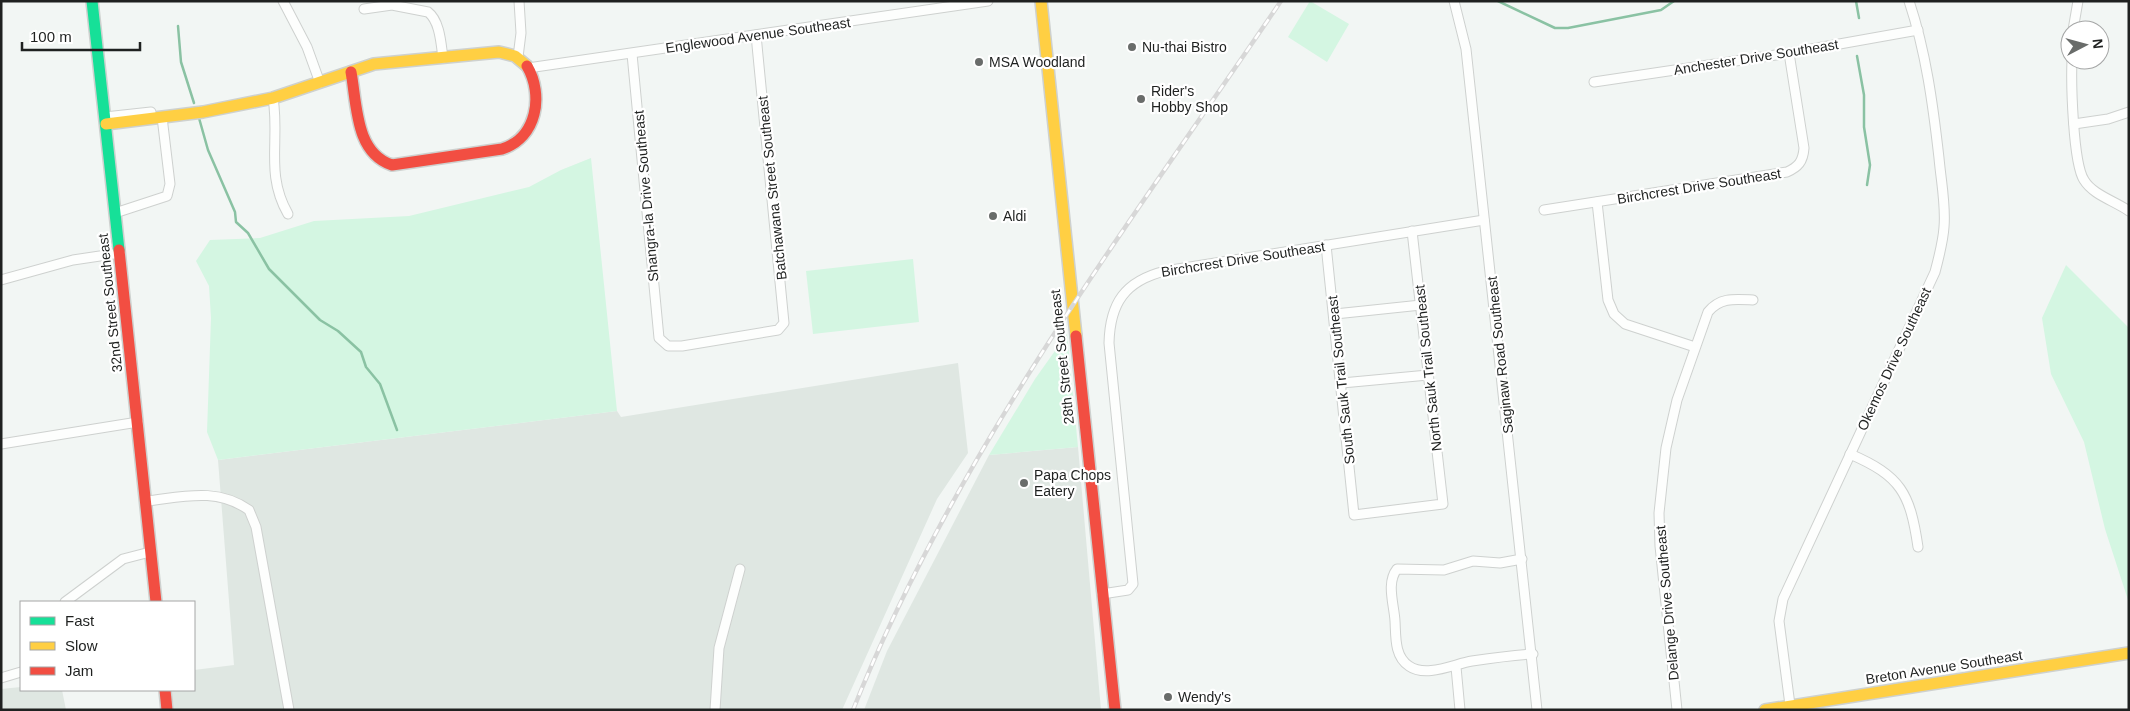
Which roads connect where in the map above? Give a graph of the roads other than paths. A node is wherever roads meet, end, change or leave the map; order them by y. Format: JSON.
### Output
{"nodes":[{"id":1,"x":92,"y":1,"type":"edge"},
{"id":2,"x":283,"y":1,"type":"edge"},
{"id":3,"x":519,"y":1,"type":"edge"},
{"id":4,"x":988,"y":1,"type":"edge"},
{"id":5,"x":1041,"y":1,"type":"edge"},
{"id":6,"x":1454,"y":1,"type":"edge"},
{"id":7,"x":1909,"y":1,"type":"edge"},
{"id":8,"x":2078,"y":1,"type":"edge"},
{"id":9,"x":364,"y":9,"type":"dead end"},
{"id":10,"x":2075,"y":20,"type":"edge"},
{"id":11,"x":1918,"y":30,"type":"junction"},
{"id":12,"x":756,"y":35,"type":"junction"},
{"id":13,"x":1789,"y":53,"type":"junction"},
{"id":14,"x":632,"y":54,"type":"junction"},
{"id":15,"x":518,"y":57,"type":"junction"},
{"id":16,"x":443,"y":58,"type":"junction"},
{"id":17,"x":528,"y":68,"type":"junction"},
{"id":18,"x":2072,"y":70,"type":"edge"},
{"id":19,"x":351,"y":72,"type":"junction"},
{"id":20,"x":1594,"y":82,"type":"dead end"},
{"id":21,"x":320,"y":83,"type":"junction"},
{"id":22,"x":273,"y":98,"type":"junction"},
{"id":23,"x":219,"y":109,"type":"junction"},
{"id":24,"x":2129,"y":112,"type":"edge"},
{"id":25,"x":162,"y":117,"type":"junction"},
{"id":26,"x":105,"y":120,"type":"junction"},
{"id":27,"x":2074,"y":124,"type":"junction"},
{"id":28,"x":1596,"y":202,"type":"junction"},
{"id":29,"x":1544,"y":210,"type":"dead end"},
{"id":30,"x":2129,"y":210,"type":"edge"},
{"id":31,"x":115,"y":213,"type":"junction"},
{"id":32,"x":288,"y":214,"type":"dead end"},
{"id":33,"x":1484,"y":220,"type":"junction"},
{"id":34,"x":1412,"y":231,"type":"junction"},
{"id":35,"x":1326,"y":245,"type":"junction"},
{"id":36,"x":120,"y":253,"type":"junction"},
{"id":37,"x":1,"y":280,"type":"edge"},
{"id":38,"x":1753,"y":300,"type":"dead end"},
{"id":39,"x":1421,"y":305,"type":"junction"},
{"id":40,"x":1335,"y":314,"type":"junction"},
{"id":41,"x":659,"y":338,"type":"joint"},
{"id":42,"x":1695,"y":348,"type":"junction"},
{"id":43,"x":1428,"y":375,"type":"junction"},
{"id":44,"x":1342,"y":383,"type":"junction"},
{"id":45,"x":138,"y":422,"type":"junction"},
{"id":46,"x":1,"y":444,"type":"edge"},
{"id":47,"x":1850,"y":454,"type":"junction"},
{"id":48,"x":146,"y":502,"type":"junction"},
{"id":49,"x":1354,"y":515,"type":"joint"},
{"id":50,"x":1918,"y":547,"type":"dead end"},
{"id":51,"x":150,"y":552,"type":"junction"},
{"id":52,"x":1522,"y":560,"type":"junction"},
{"id":53,"x":740,"y":569,"type":"dead end"},
{"id":54,"x":1102,"y":594,"type":"junction"},
{"id":55,"x":66,"y":601,"type":"edge"},
{"id":56,"x":156,"y":601,"type":"edge"},
{"id":57,"x":2129,"y":653,"type":"edge"},
{"id":58,"x":1532,"y":654,"type":"junction"},
{"id":59,"x":1456,"y":667,"type":"junction"},
{"id":60,"x":20,"y":672,"type":"edge"},
{"id":61,"x":1,"y":678,"type":"edge"},
{"id":62,"x":165,"y":691,"type":"edge"},
{"id":63,"x":1790,"y":705,"type":"junction"},
{"id":64,"x":167,"y":710,"type":"edge"},
{"id":65,"x":289,"y":710,"type":"edge"},
{"id":66,"x":715,"y":710,"type":"edge"},
{"id":67,"x":1115,"y":710,"type":"edge"},
{"id":68,"x":1460,"y":710,"type":"edge"},
{"id":69,"x":1537,"y":710,"type":"edge"},
{"id":70,"x":1678,"y":710,"type":"edge"},
{"id":71,"x":1765,"y":710,"type":"edge"}],
"edges":[{"from":1,"to":26,"type":"street","name":"32nd Street Southeast"},
{"from":2,"to":21,"type":"street"},
{"from":3,"to":15,"type":"street"},
{"from":4,"to":12,"type":"street","name":"Englewood Avenue Southeast"},
{"from":5,"to":54,"type":"street","name":"28th Street Southeast"},
{"from":6,"to":33,"type":"street","name":"Saginaw Road Southeast"},
{"from":7,"to":11,"type":"street","name":"Okemos Drive Southeast"},
{"from":8,"to":10,"type":"street"},
{"from":9,"to":16,"type":"street"},
{"from":11,"to":13,"type":"street","name":"Anchester Drive Southeast"},
{"from":11,"to":47,"type":"street","name":"Okemos Drive Southeast"},
{"from":12,"to":14,"type":"street","name":"Englewood Avenue Southeast"},
{"from":12,"to":41,"type":"street","name":"Batchawana Street Southeast"},
{"from":13,"to":20,"type":"street","name":"Anchester Drive Southeast"},
{"from":13,"to":28,"type":"street","name":"Birchcrest Drive Southeast"},
{"from":14,"to":17,"type":"street","name":"Englewood Avenue Southeast"},
{"from":14,"to":41,"type":"street","name":"Shangra-la Drive Southeast"},
{"from":15,"to":16,"type":"street"},
{"from":15,"to":17,"type":"street"},
{"from":16,"to":19,"type":"street"},
{"from":17,"to":19,"type":"street"},
{"from":18,"to":27,"type":"street"},
{"from":19,"to":21,"type":"street"},
{"from":21,"to":22,"type":"street"},
{"from":22,"to":23,"type":"street"},
{"from":22,"to":32,"type":"street"},
{"from":23,"to":25,"type":"street"},
{"from":23,"to":26,"type":"street"},
{"from":24,"to":27,"type":"street"},
{"from":25,"to":26,"type":"street"},
{"from":25,"to":31,"type":"street"},
{"from":26,"to":31,"type":"street","name":"32nd Street Southeast"},
{"from":27,"to":30,"type":"street"},
{"from":28,"to":29,"type":"street","name":"Birchcrest Drive Southeast"},
{"from":28,"to":42,"type":"street"},
{"from":31,"to":36,"type":"street","name":"32nd Street Southeast"},
{"from":33,"to":34,"type":"street","name":"Birchcrest Drive Southeast"},
{"from":33,"to":52,"type":"street","name":"Saginaw Road Southeast"},
{"from":34,"to":35,"type":"street","name":"Birchcrest Drive Southeast"},
{"from":34,"to":39,"type":"street","name":"North Sauk Trail Southeast"},
{"from":35,"to":40,"type":"street","name":"South Sauk Trail Southeast"},
{"from":35,"to":54,"type":"street","name":"Birchcrest Drive Southeast"},
{"from":36,"to":37,"type":"street"},
{"from":36,"to":45,"type":"street","name":"32nd Street Southeast"},
{"from":38,"to":42,"type":"street","name":"Delange Drive Southeast"},
{"from":39,"to":40,"type":"street"},
{"from":39,"to":43,"type":"street","name":"North Sauk Trail Southeast"},
{"from":40,"to":44,"type":"street","name":"South Sauk Trail Southeast"},
{"from":42,"to":70,"type":"street","name":"Delange Drive Southeast"},
{"from":43,"to":44,"type":"street"},
{"from":43,"to":49,"type":"street","name":"North Sauk Trail Southeast"},
{"from":44,"to":49,"type":"street","name":"South Sauk Trail Southeast"},
{"from":45,"to":46,"type":"street"},
{"from":45,"to":48,"type":"street","name":"32nd Street Southeast"},
{"from":47,"to":50,"type":"street"},
{"from":47,"to":63,"type":"street","name":"Okemos Drive Southeast"},
{"from":48,"to":51,"type":"street","name":"32nd Street Southeast"},
{"from":48,"to":65,"type":"street"},
{"from":51,"to":55,"type":"street"},
{"from":51,"to":56,"type":"street","name":"32nd Street Southeast"},
{"from":52,"to":58,"type":"street","name":"Saginaw Road Southeast"},
{"from":52,"to":59,"type":"street"},
{"from":53,"to":66,"type":"street"},
{"from":54,"to":67,"type":"street","name":"28th Street Southeast"},
{"from":57,"to":63,"type":"street","name":"Breton Avenue Southeast"},
{"from":58,"to":59,"type":"street"},
{"from":58,"to":69,"type":"street","name":"Saginaw Road Southeast"},
{"from":59,"to":68,"type":"street"},
{"from":60,"to":61,"type":"street"},
{"from":62,"to":64,"type":"street"},
{"from":63,"to":71,"type":"street","name":"Breton Avenue Southeast"}]}
